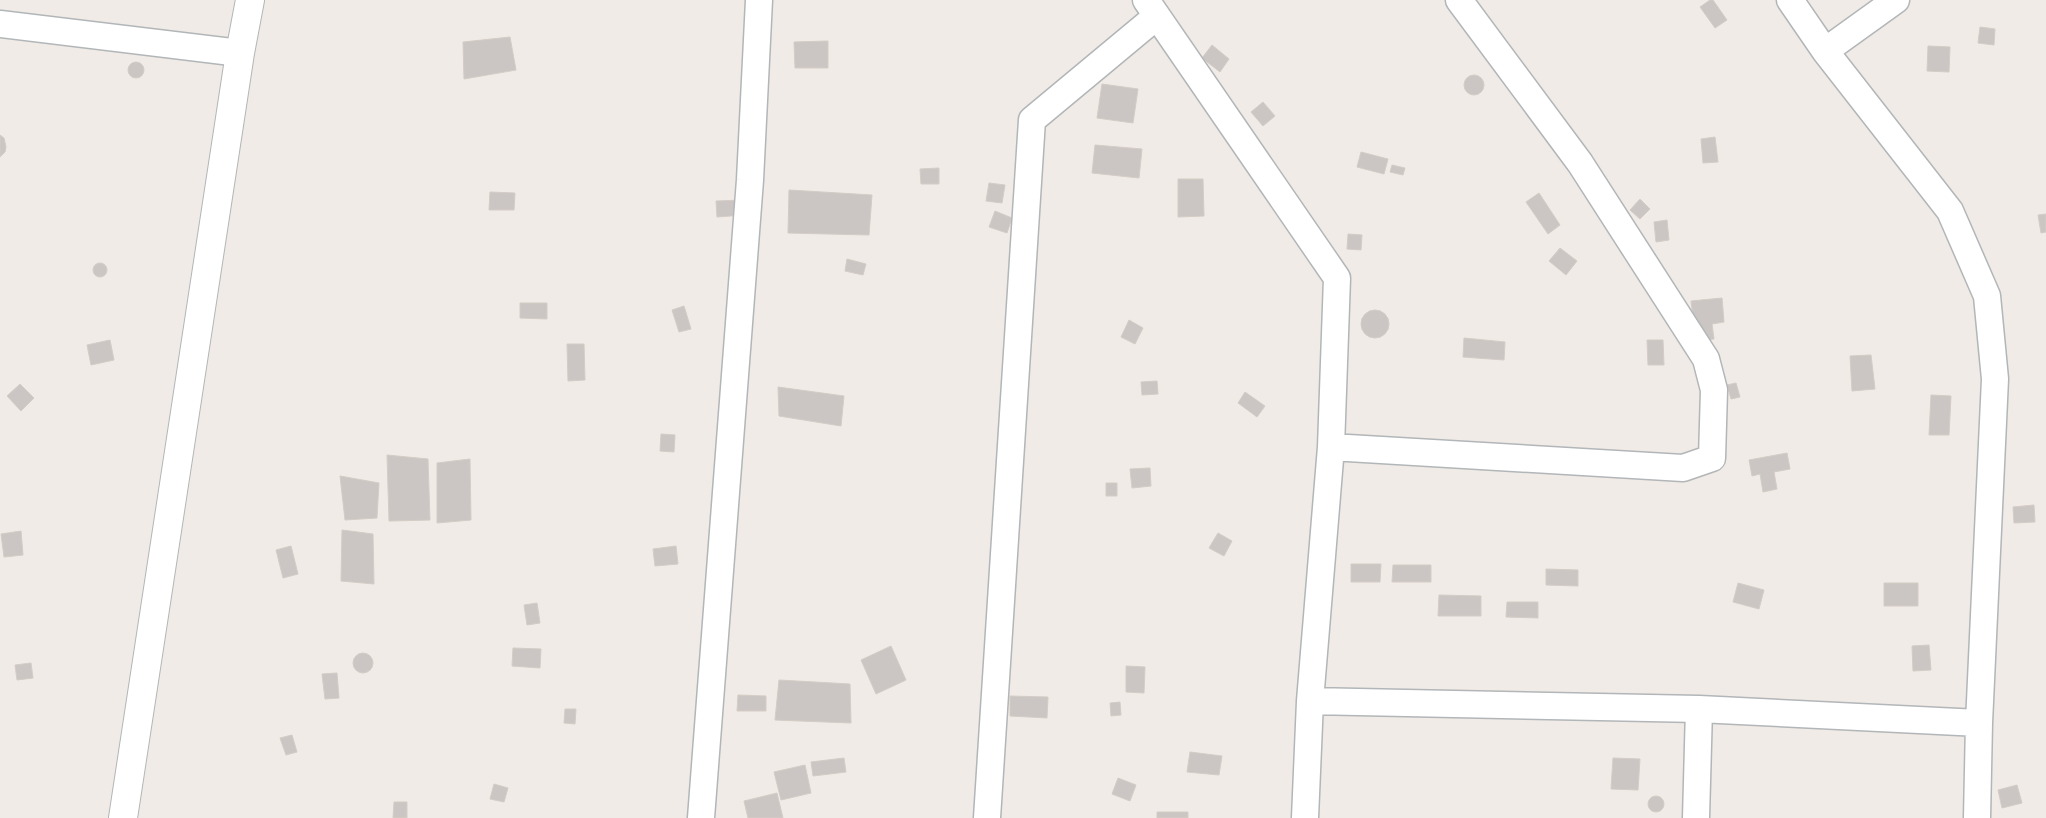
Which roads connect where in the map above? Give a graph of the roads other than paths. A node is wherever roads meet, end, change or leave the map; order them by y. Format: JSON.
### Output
{"nodes":[{"id":1,"x":250,"y":0,"type":"edge"},
{"id":2,"x":759,"y":0,"type":"edge"},
{"id":3,"x":1459,"y":0,"type":"edge"},
{"id":4,"x":1790,"y":0,"type":"edge"},
{"id":5,"x":1896,"y":0,"type":"edge"},
{"id":6,"x":1152,"y":8,"type":"edge"},
{"id":7,"x":0,"y":24,"type":"edge"},
{"id":8,"x":1826,"y":50,"type":"junction"},
{"id":9,"x":240,"y":53,"type":"junction"},
{"id":10,"x":1331,"y":448,"type":"junction"},
{"id":11,"x":1310,"y":702,"type":"junction"},
{"id":12,"x":1699,"y":709,"type":"junction"},
{"id":13,"x":1979,"y":724,"type":"junction"},
{"id":14,"x":123,"y":818,"type":"edge"},
{"id":15,"x":702,"y":818,"type":"edge"},
{"id":16,"x":987,"y":818,"type":"edge"},
{"id":17,"x":1305,"y":818,"type":"edge"},
{"id":18,"x":1696,"y":818,"type":"edge"},
{"id":19,"x":1977,"y":818,"type":"edge"}],
"edges":[{"from":1,"to":9,"type":"street"},
{"from":2,"to":15,"type":"street"},
{"from":3,"to":10,"type":"street"},
{"from":4,"to":8,"type":"street"},
{"from":5,"to":8,"type":"street"},
{"from":6,"to":10,"type":"street"},
{"from":6,"to":16,"type":"street"},
{"from":7,"to":9,"type":"street"},
{"from":8,"to":13,"type":"street"},
{"from":9,"to":14,"type":"street"},
{"from":10,"to":11,"type":"street"},
{"from":11,"to":12,"type":"street"},
{"from":11,"to":17,"type":"street"},
{"from":12,"to":13,"type":"street"},
{"from":12,"to":18,"type":"street"},
{"from":13,"to":19,"type":"street"}]}
